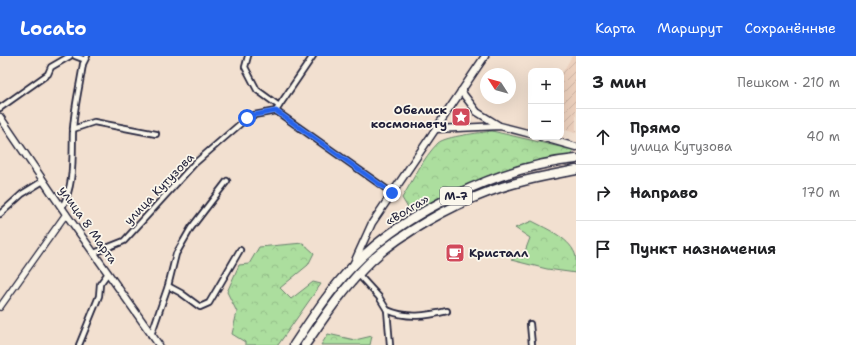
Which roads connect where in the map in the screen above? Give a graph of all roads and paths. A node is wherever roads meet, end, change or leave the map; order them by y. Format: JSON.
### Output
{"nodes":[{"id":1,"x":70,"y":56,"type":"edge"},
{"id":2,"x":75,"y":56,"type":"edge"},
{"id":3,"x":248,"y":56,"type":"edge"},
{"id":4,"x":313,"y":56,"type":"edge"},
{"id":5,"x":485,"y":56,"type":"edge"},
{"id":6,"x":84,"y":59,"type":"edge"},
{"id":7,"x":461,"y":91,"type":"junction"},
{"id":8,"x":279,"y":106,"type":"junction"},
{"id":9,"x":0,"y":108,"type":"edge"},
{"id":10,"x":276,"y":111,"type":"junction"},
{"id":11,"x":477,"y":112,"type":"junction"},
{"id":12,"x":0,"y":117,"type":"edge"},
{"id":13,"x":473,"y":126,"type":"junction"},
{"id":14,"x":500,"y":126,"type":"junction"},
{"id":15,"x":73,"y":129,"type":"junction"},
{"id":16,"x":436,"y":129,"type":"junction"},
{"id":17,"x":528,"y":133,"type":"edge"},
{"id":18,"x":156,"y":134,"type":"dead end"},
{"id":19,"x":552,"y":140,"type":"edge"},
{"id":20,"x":576,"y":147,"type":"edge"},
{"id":21,"x":576,"y":159,"type":"edge"},
{"id":22,"x":576,"y":170,"type":"edge"},
{"id":23,"x":43,"y":181,"type":"junction"},
{"id":24,"x":227,"y":181,"type":"dead end"},
{"id":25,"x":392,"y":193,"type":"junction"},
{"id":26,"x":64,"y":211,"type":"junction"},
{"id":27,"x":0,"y":214,"type":"edge"},
{"id":28,"x":240,"y":250,"type":"dead end"},
{"id":29,"x":94,"y":253,"type":"junction"},
{"id":30,"x":352,"y":267,"type":"junction"},
{"id":31,"x":108,"y":273,"type":"junction"},
{"id":32,"x":358,"y":274,"type":"junction"},
{"id":33,"x":168,"y":286,"type":"junction"},
{"id":34,"x":0,"y":306,"type":"edge"},
{"id":35,"x":387,"y":310,"type":"junction"},
{"id":36,"x":447,"y":311,"type":"dead end"},
{"id":37,"x":530,"y":324,"type":"dead end"},
{"id":38,"x":151,"y":334,"type":"junction"},
{"id":39,"x":79,"y":345,"type":"edge"},
{"id":40,"x":159,"y":345,"type":"edge"},
{"id":41,"x":294,"y":345,"type":"edge"},
{"id":42,"x":305,"y":345,"type":"edge"},
{"id":43,"x":390,"y":345,"type":"edge"},
{"id":44,"x":532,"y":345,"type":"edge"}],
"edges":[{"from":1,"to":9,"type":"street"},
{"from":2,"to":6,"type":"street"},
{"from":3,"to":8,"type":"street"},
{"from":4,"to":8,"type":"street"},
{"from":5,"to":7,"type":"main road"},
{"from":6,"to":15,"type":"street"},
{"from":7,"to":11,"type":"main road"},
{"from":7,"to":16,"type":"main road"},
{"from":8,"to":10,"type":"street"},
{"from":10,"to":25,"type":"street"},
{"from":10,"to":29,"type":"street","name":"улица Кутузова"},
{"from":11,"to":13,"type":"main road"},
{"from":11,"to":14,"type":"main road"},
{"from":12,"to":23,"type":"main road","name":"улица 8 Марта"},
{"from":13,"to":14,"type":"main road"},
{"from":13,"to":16,"type":"main road"},
{"from":14,"to":17,"type":"main road"},
{"from":15,"to":18,"type":"street"},
{"from":15,"to":26,"type":"street"},
{"from":16,"to":25,"type":"main road"},
{"from":19,"to":20,"type":"main road"},
{"from":21,"to":30,"type":"highway","name":"«Волга»","number":"М-7"},
{"from":22,"to":32,"type":"highway","name":"«Волга»","number":"М-7"},
{"from":23,"to":26,"type":"main road","name":"улица 8 Марта"},
{"from":23,"to":27,"type":"street"},
{"from":24,"to":33,"type":"street"},
{"from":25,"to":30,"type":"main road"},
{"from":26,"to":29,"type":"main road","name":"улица 8 Марта"},
{"from":26,"to":34,"type":"street"},
{"from":28,"to":33,"type":"street"},
{"from":29,"to":31,"type":"main road","name":"улица 8 Марта"},
{"from":30,"to":41,"type":"highway","name":"«Волга»","number":"М-7"},
{"from":31,"to":38,"type":"main road","name":"улица 8 Марта"},
{"from":31,"to":39,"type":"street"},
{"from":32,"to":35,"type":"street"},
{"from":32,"to":42,"type":"highway","name":"«Волга»","number":"М-7"},
{"from":33,"to":38,"type":"street"},
{"from":35,"to":36,"type":"street"},
{"from":35,"to":43,"type":"street"},
{"from":37,"to":44,"type":"street"},
{"from":38,"to":40,"type":"main road","name":"улица 8 Марта"}]}
